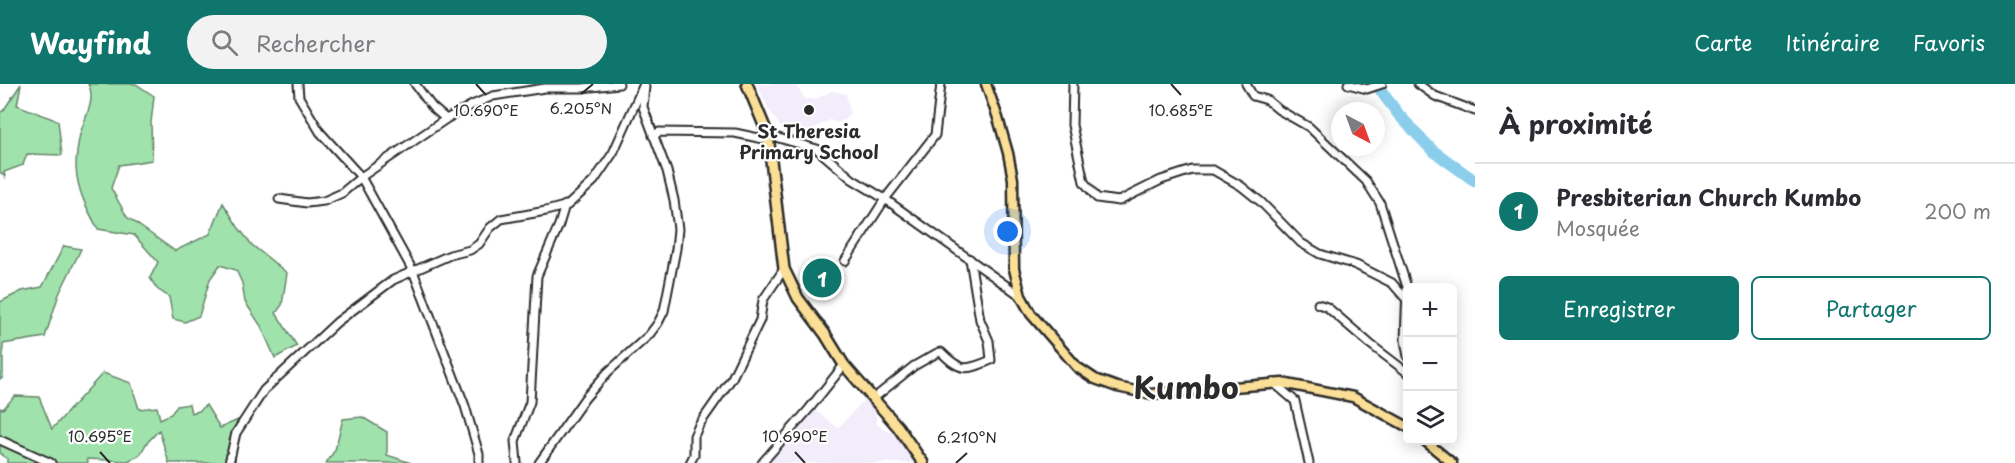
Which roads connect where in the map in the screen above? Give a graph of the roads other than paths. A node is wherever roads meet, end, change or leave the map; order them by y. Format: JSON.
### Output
{"nodes":[{"id":1,"x":298,"y":84,"type":"edge"},
{"id":2,"x":415,"y":84,"type":"edge"},
{"id":3,"x":619,"y":84,"type":"edge"},
{"id":4,"x":644,"y":84,"type":"edge"},
{"id":5,"x":747,"y":84,"type":"edge"},
{"id":6,"x":941,"y":84,"type":"edge"},
{"id":7,"x":986,"y":84,"type":"edge"},
{"id":8,"x":1073,"y":84,"type":"edge"},
{"id":9,"x":1246,"y":84,"type":"edge"},
{"id":10,"x":1348,"y":84,"type":"edge"},
{"id":11,"x":1382,"y":84,"type":"edge"},
{"id":12,"x":1418,"y":84,"type":"edge"},
{"id":13,"x":1475,"y":111,"type":"edge"},
{"id":14,"x":446,"y":119,"type":"junction"},
{"id":15,"x":652,"y":136,"type":"junction"},
{"id":16,"x":768,"y":137,"type":"junction"},
{"id":17,"x":361,"y":177,"type":"junction"},
{"id":18,"x":279,"y":199,"type":"dead end"},
{"id":19,"x":885,"y":199,"type":"junction"},
{"id":20,"x":565,"y":206,"type":"junction"},
{"id":21,"x":970,"y":259,"type":"junction"},
{"id":22,"x":846,"y":261,"type":"dead end"},
{"id":23,"x":784,"y":269,"type":"junction"},
{"id":24,"x":413,"y":271,"type":"junction"},
{"id":25,"x":1406,"y":283,"type":"edge"},
{"id":26,"x":1021,"y":296,"type":"junction"},
{"id":27,"x":1403,"y":296,"type":"edge"},
{"id":28,"x":1318,"y":304,"type":"dead end"},
{"id":29,"x":844,"y":365,"type":"junction"},
{"id":30,"x":1403,"y":370,"type":"edge"},
{"id":31,"x":1274,"y":383,"type":"junction"},
{"id":32,"x":1302,"y":387,"type":"junction"},
{"id":33,"x":874,"y":398,"type":"junction"},
{"id":34,"x":1295,"y":401,"type":"junction"},
{"id":35,"x":1403,"y":424,"type":"edge"},
{"id":36,"x":0,"y":441,"type":"edge"},
{"id":37,"x":1429,"y":445,"type":"edge"},
{"id":38,"x":51,"y":463,"type":"edge"},
{"id":39,"x":229,"y":463,"type":"edge"},
{"id":40,"x":479,"y":463,"type":"edge"},
{"id":41,"x":517,"y":463,"type":"edge"},
{"id":42,"x":539,"y":463,"type":"edge"},
{"id":43,"x":690,"y":463,"type":"edge"},
{"id":44,"x":762,"y":463,"type":"edge"},
{"id":45,"x":923,"y":463,"type":"edge"},
{"id":46,"x":1309,"y":463,"type":"edge"},
{"id":47,"x":1452,"y":463,"type":"edge"}],
"edges":[{"from":1,"to":17,"type":"street"},
{"from":2,"to":14,"type":"street"},
{"from":3,"to":14,"type":"street"},
{"from":4,"to":15,"type":"street"},
{"from":4,"to":20,"type":"street"},
{"from":5,"to":16,"type":"highway"},
{"from":6,"to":19,"type":"street"},
{"from":7,"to":26,"type":"main road"},
{"from":8,"to":27,"type":"street"},
{"from":9,"to":25,"type":"street"},
{"from":10,"to":11,"type":"street"},
{"from":12,"to":13,"type":"street"},
{"from":14,"to":17,"type":"street"},
{"from":15,"to":16,"type":"street"},
{"from":15,"to":42,"type":"street"},
{"from":16,"to":19,"type":"street"},
{"from":16,"to":23,"type":"highway"},
{"from":17,"to":18,"type":"street"},
{"from":17,"to":24,"type":"street"},
{"from":19,"to":21,"type":"street"},
{"from":19,"to":22,"type":"street"},
{"from":20,"to":24,"type":"street"},
{"from":20,"to":41,"type":"street"},
{"from":21,"to":26,"type":"street"},
{"from":21,"to":33,"type":"street"},
{"from":23,"to":29,"type":"highway"},
{"from":23,"to":43,"type":"street"},
{"from":24,"to":39,"type":"street"},
{"from":24,"to":40,"type":"street"},
{"from":26,"to":31,"type":"main road"},
{"from":28,"to":30,"type":"street"},
{"from":29,"to":33,"type":"highway"},
{"from":29,"to":44,"type":"street"},
{"from":31,"to":32,"type":"main road"},
{"from":31,"to":34,"type":"street"},
{"from":32,"to":34,"type":"street"},
{"from":32,"to":35,"type":"main road"},
{"from":33,"to":45,"type":"highway"},
{"from":34,"to":46,"type":"street"},
{"from":36,"to":38,"type":"street"},
{"from":37,"to":47,"type":"main road"}]}
